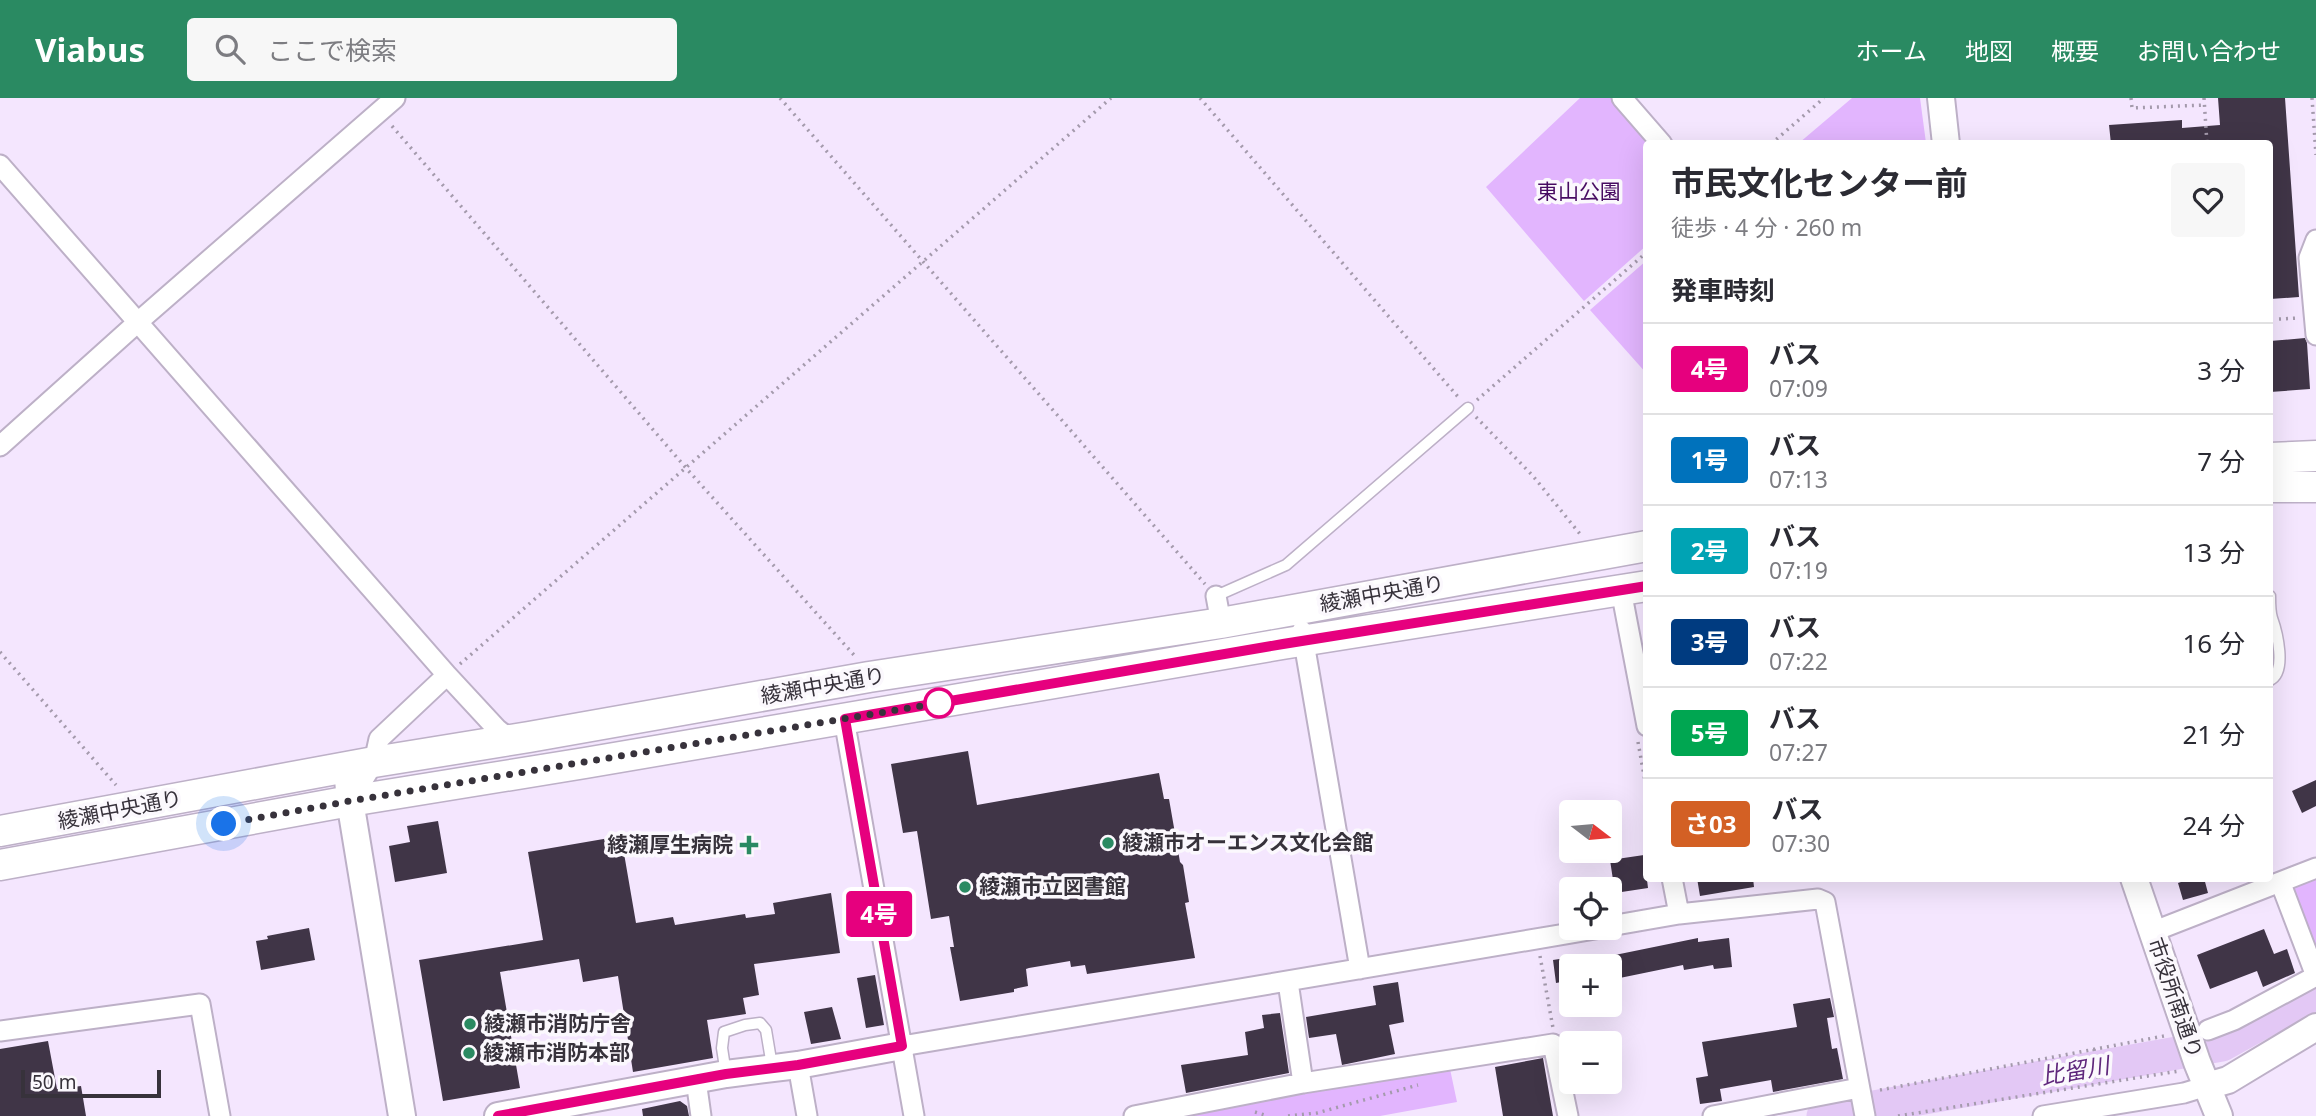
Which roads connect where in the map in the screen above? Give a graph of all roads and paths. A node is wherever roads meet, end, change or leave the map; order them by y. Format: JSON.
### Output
{"nodes":[{"id":1,"x":395,"y":98,"type":"edge"},
{"id":2,"x":780,"y":98,"type":"edge"},
{"id":3,"x":1111,"y":98,"type":"edge"},
{"id":4,"x":1200,"y":98,"type":"edge"},
{"id":5,"x":1622,"y":98,"type":"edge"},
{"id":6,"x":1824,"y":98,"type":"edge"},
{"id":7,"x":1941,"y":98,"type":"edge"},
{"id":8,"x":2131,"y":98,"type":"edge"},
{"id":9,"x":2204,"y":98,"type":"edge"},
{"id":10,"x":2312,"y":98,"type":"edge"},
{"id":11,"x":2204,"y":105,"type":"junction"},
{"id":12,"x":380,"y":112,"type":"junction"},
{"id":13,"x":1659,"y":140,"type":"edge"},
{"id":14,"x":1776,"y":140,"type":"edge"},
{"id":15,"x":1946,"y":140,"type":"edge"},
{"id":16,"x":2207,"y":140,"type":"edge"},
{"id":17,"x":2316,"y":155,"type":"edge"},
{"id":18,"x":0,"y":165,"type":"edge"},
{"id":19,"x":2316,"y":240,"type":"edge"},
{"id":20,"x":1643,"y":255,"type":"edge"},
{"id":21,"x":923,"y":262,"type":"junction"},
{"id":22,"x":138,"y":322,"type":"junction"},
{"id":23,"x":2316,"y":335,"type":"edge"},
{"id":24,"x":1468,"y":408,"type":"junction"},
{"id":25,"x":0,"y":446,"type":"edge"},
{"id":26,"x":2316,"y":456,"type":"edge"},
{"id":27,"x":2273,"y":458,"type":"edge"},
{"id":28,"x":686,"y":468,"type":"junction"},
{"id":29,"x":2273,"y":487,"type":"edge"},
{"id":30,"x":2316,"y":487,"type":"edge"},
{"id":31,"x":1643,"y":547,"type":"edge"},
{"id":32,"x":1597,"y":555,"type":"junction"},
{"id":33,"x":1634,"y":588,"type":"edge"},
{"id":34,"x":1299,"y":609,"type":"junction"},
{"id":35,"x":1218,"y":610,"type":"junction"},
{"id":36,"x":2273,"y":623,"type":"edge"},
{"id":37,"x":1304,"y":641,"type":"junction"},
{"id":38,"x":0,"y":652,"type":"edge"},
{"id":39,"x":447,"y":675,"type":"junction"},
{"id":40,"x":869,"y":677,"type":"junction"},
{"id":41,"x":2273,"y":679,"type":"edge"},
{"id":42,"x":845,"y":719,"type":"junction"},
{"id":43,"x":1641,"y":728,"type":"edge"},
{"id":44,"x":510,"y":740,"type":"junction"},
{"id":45,"x":1643,"y":749,"type":"edge"},
{"id":46,"x":361,"y":765,"type":"junction"},
{"id":47,"x":350,"y":801,"type":"junction"},
{"id":48,"x":130,"y":808,"type":"junction"},
{"id":49,"x":0,"y":831,"type":"edge"},
{"id":50,"x":0,"y":865,"type":"edge"},
{"id":51,"x":2316,"y":869,"type":"edge"},
{"id":52,"x":1673,"y":882,"type":"edge"},
{"id":53,"x":2135,"y":882,"type":"edge"},
{"id":54,"x":2316,"y":883,"type":"edge"},
{"id":55,"x":2286,"y":888,"type":"junction"},
{"id":56,"x":1679,"y":914,"type":"junction"},
{"id":57,"x":1622,"y":924,"type":"edge"},
{"id":58,"x":2152,"y":932,"type":"junction"},
{"id":59,"x":1559,"y":935,"type":"edge"},
{"id":60,"x":1537,"y":938,"type":"junction"},
{"id":61,"x":1360,"y":969,"type":"junction"},
{"id":62,"x":1288,"y":982,"type":"junction"},
{"id":63,"x":2316,"y":1027,"type":"edge"},
{"id":64,"x":0,"y":1031,"type":"edge"},
{"id":65,"x":1553,"y":1044,"type":"junction"},
{"id":66,"x":902,"y":1046,"type":"junction"},
{"id":67,"x":2189,"y":1047,"type":"junction"},
{"id":68,"x":2094,"y":1049,"type":"junction"},
{"id":69,"x":785,"y":1066,"type":"junction"},
{"id":70,"x":1414,"y":1066,"type":"junction"},
{"id":71,"x":726,"y":1074,"type":"junction"},
{"id":72,"x":696,"y":1080,"type":"junction"},
{"id":73,"x":2099,"y":1081,"type":"junction"},
{"id":74,"x":1303,"y":1083,"type":"junction"},
{"id":75,"x":2207,"y":1086,"type":"junction"},
{"id":76,"x":1862,"y":1102,"type":"edge"},
{"id":77,"x":590,"y":1108,"type":"edge"},
{"id":78,"x":220,"y":1116,"type":"edge"},
{"id":79,"x":402,"y":1116,"type":"edge"},
{"id":80,"x":498,"y":1116,"type":"edge"},
{"id":81,"x":701,"y":1116,"type":"edge"},
{"id":82,"x":807,"y":1116,"type":"edge"},
{"id":83,"x":914,"y":1116,"type":"edge"},
{"id":84,"x":1133,"y":1116,"type":"edge"},
{"id":85,"x":1288,"y":1116,"type":"edge"},
{"id":86,"x":1568,"y":1116,"type":"edge"},
{"id":87,"x":1713,"y":1116,"type":"edge"},
{"id":88,"x":1898,"y":1116,"type":"edge"},
{"id":89,"x":2043,"y":1116,"type":"edge"},
{"id":90,"x":2220,"y":1116,"type":"edge"}],
"edges":[{"from":1,"to":12,"type":"street"},
{"from":2,"to":21,"type":"path"},
{"from":3,"to":21,"type":"path"},
{"from":4,"to":24,"type":"path"},
{"from":5,"to":13,"type":"street"},
{"from":6,"to":14,"type":"path"},
{"from":7,"to":15,"type":"street"},
{"from":8,"to":11,"type":"path"},
{"from":9,"to":11,"type":"path"},
{"from":10,"to":17,"type":"path"},
{"from":11,"to":16,"type":"path"},
{"from":12,"to":22,"type":"street"},
{"from":12,"to":28,"type":"path"},
{"from":18,"to":22,"type":"street"},
{"from":19,"to":23,"type":"street"},
{"from":20,"to":24,"type":"path"},
{"from":21,"to":28,"type":"path"},
{"from":21,"to":35,"type":"path"},
{"from":22,"to":25,"type":"street"},
{"from":22,"to":39,"type":"street"},
{"from":24,"to":32,"type":"path"},
{"from":24,"to":35,"type":"lane"},
{"from":26,"to":27,"type":"main road"},
{"from":28,"to":39,"type":"path"},
{"from":28,"to":40,"type":"path"},
{"from":29,"to":30,"type":"main road"},
{"from":31,"to":32,"type":"main road","name":"綾瀬中央通り"},
{"from":32,"to":34,"type":"main road","name":"綾瀬中央通り"},
{"from":33,"to":37,"type":"main road","name":"綾瀬中央通り"},
{"from":33,"to":43,"type":"street"},
{"from":34,"to":35,"type":"main road","name":"綾瀬中央通り"},
{"from":34,"to":37,"type":"street"},
{"from":35,"to":40,"type":"main road","name":"綾瀬中央通り"},
{"from":36,"to":41,"type":"lane"},
{"from":37,"to":42,"type":"main road","name":"綾瀬中央通り"},
{"from":37,"to":61,"type":"street"},
{"from":38,"to":48,"type":"path"},
{"from":39,"to":44,"type":"street"},
{"from":39,"to":46,"type":"street"},
{"from":40,"to":44,"type":"main road","name":"綾瀬中央通り"},
{"from":42,"to":47,"type":"main road","name":"綾瀬中央通り"},
{"from":42,"to":66,"type":"street"},
{"from":43,"to":45,"type":"path"},
{"from":44,"to":46,"type":"main road","name":"綾瀬中央通り"},
{"from":46,"to":47,"type":"street"},
{"from":46,"to":48,"type":"main road","name":"綾瀬中央通り"},
{"from":47,"to":50,"type":"main road","name":"綾瀬中央通り"},
{"from":47,"to":79,"type":"street"},
{"from":48,"to":49,"type":"main road","name":"綾瀬中央通り"},
{"from":51,"to":55,"type":"street"},
{"from":52,"to":56,"type":"street"},
{"from":53,"to":58,"type":"street","name":"市役所南通り"},
{"from":54,"to":55,"type":"street"},
{"from":55,"to":58,"type":"street"},
{"from":55,"to":67,"type":"street"},
{"from":56,"to":57,"type":"street"},
{"from":56,"to":76,"type":"street"},
{"from":58,"to":67,"type":"street","name":"市役所南通り"},
{"from":59,"to":60,"type":"street"},
{"from":60,"to":61,"type":"street"},
{"from":60,"to":65,"type":"path"},
{"from":61,"to":62,"type":"street"},
{"from":62,"to":66,"type":"street"},
{"from":62,"to":74,"type":"street"},
{"from":63,"to":75,"type":"street"},
{"from":64,"to":78,"type":"street"},
{"from":65,"to":70,"type":"street"},
{"from":65,"to":86,"type":"street"},
{"from":66,"to":69,"type":"street"},
{"from":66,"to":83,"type":"street"},
{"from":67,"to":68,"type":"path"},
{"from":67,"to":73,"type":"path"},
{"from":67,"to":75,"type":"street","name":"市役所南通り"},
{"from":68,"to":73,"type":"path"},
{"from":68,"to":76,"type":"path"},
{"from":69,"to":71,"type":"street"},
{"from":69,"to":71,"type":"lane"},
{"from":69,"to":82,"type":"street"},
{"from":70,"to":74,"type":"street"},
{"from":70,"to":85,"type":"path"},
{"from":71,"to":72,"type":"street"},
{"from":72,"to":77,"type":"street"},
{"from":72,"to":81,"type":"street"},
{"from":73,"to":88,"type":"path"},
{"from":74,"to":84,"type":"street"},
{"from":75,"to":89,"type":"street"},
{"from":75,"to":90,"type":"street","name":"市役所南通り"},
{"from":76,"to":87,"type":"street"},
{"from":77,"to":80,"type":"street"}]}
